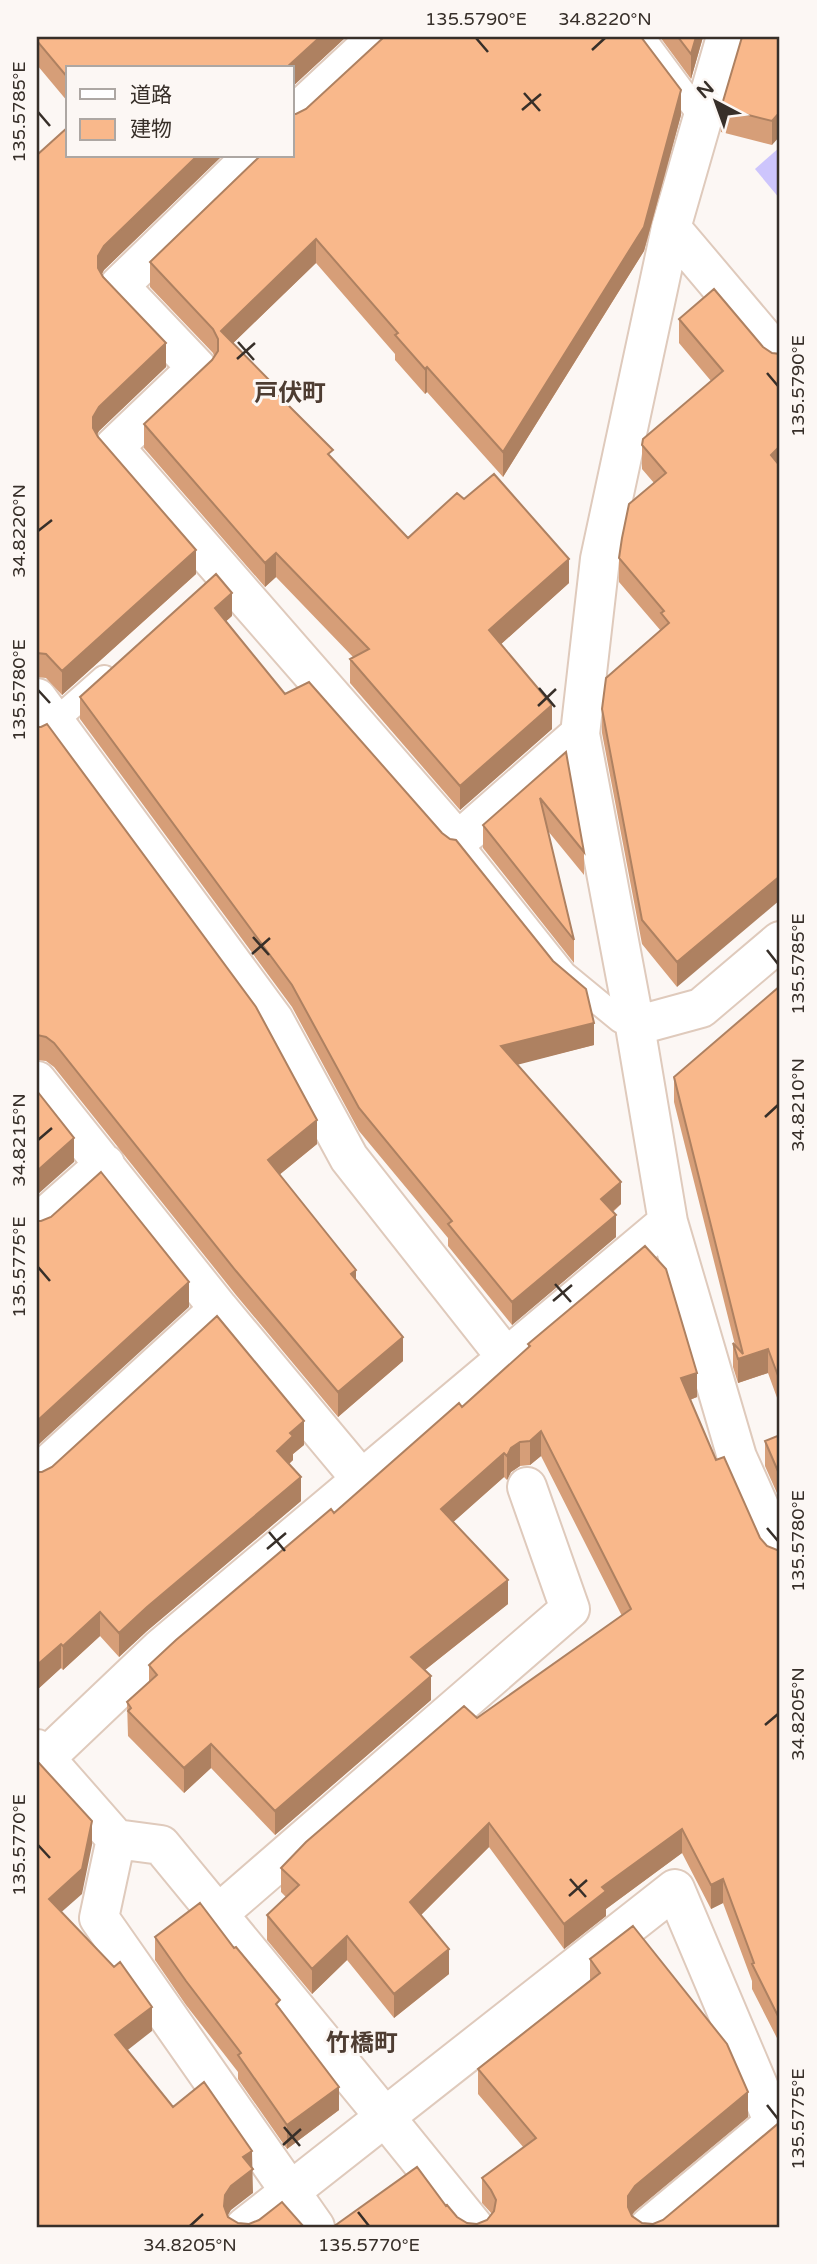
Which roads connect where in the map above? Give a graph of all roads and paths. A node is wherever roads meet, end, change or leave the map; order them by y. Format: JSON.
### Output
{"nodes":[{"id":1,"x":378,"y":37,"type":"edge"},
{"id":2,"x":642,"y":37,"type":"edge"},
{"id":3,"x":726,"y":37,"type":"edge"},
{"id":4,"x":294,"y":115,"type":"edge"},
{"id":5,"x":702,"y":118,"type":"junction"},
{"id":6,"x":251,"y":158,"type":"edge"},
{"id":7,"x":671,"y":228,"type":"junction"},
{"id":8,"x":780,"y":357,"type":"edge"},
{"id":9,"x":124,"y":660,"type":"edge"},
{"id":10,"x":43,"y":719,"type":"edge"},
{"id":11,"x":580,"y":734,"type":"junction"},
{"id":12,"x":458,"y":841,"type":"junction"},
{"id":13,"x":780,"y":941,"type":"edge"},
{"id":14,"x":635,"y":1026,"type":"junction"},
{"id":15,"x":37,"y":1081,"type":"edge"},
{"id":16,"x":105,"y":1164,"type":"junction"},
{"id":17,"x":668,"y":1222,"type":"junction"},
{"id":18,"x":37,"y":1224,"type":"edge"},
{"id":19,"x":219,"y":1309,"type":"junction"},
{"id":20,"x":506,"y":1357,"type":"junction"},
{"id":21,"x":37,"y":1475,"type":"edge"},
{"id":22,"x":362,"y":1480,"type":"junction"},
{"id":23,"x":527,"y":1487,"type":"dead end"},
{"id":24,"x":780,"y":1553,"type":"edge"},
{"id":25,"x":39,"y":1758,"type":"edge"},
{"id":26,"x":116,"y":1839,"type":"junction"},
{"id":27,"x":218,"y":1914,"type":"junction"},
{"id":28,"x":385,"y":2117,"type":"junction"},
{"id":29,"x":290,"y":2193,"type":"junction"},
{"id":30,"x":245,"y":2227,"type":"edge"},
{"id":31,"x":315,"y":2227,"type":"edge"},
{"id":32,"x":474,"y":2227,"type":"edge"},
{"id":33,"x":649,"y":2227,"type":"edge"}],
"edges":[{"from":1,"to":4,"type":"street"},
{"from":2,"to":5,"type":"lane"},
{"from":3,"to":5,"type":"street"},
{"from":5,"to":7,"type":"street"},
{"from":6,"to":12,"type":"street"},
{"from":7,"to":8,"type":"street"},
{"from":7,"to":11,"type":"street"},
{"from":9,"to":10,"type":"lane"},
{"from":10,"to":20,"type":"street"},
{"from":11,"to":12,"type":"street"},
{"from":11,"to":14,"type":"street"},
{"from":12,"to":14,"type":"lane"},
{"from":13,"to":14,"type":"street"},
{"from":14,"to":17,"type":"street"},
{"from":15,"to":16,"type":"street"},
{"from":16,"to":18,"type":"street"},
{"from":16,"to":19,"type":"street"},
{"from":17,"to":20,"type":"street"},
{"from":17,"to":24,"type":"street"},
{"from":19,"to":21,"type":"street"},
{"from":19,"to":22,"type":"street"},
{"from":20,"to":22,"type":"street"},
{"from":22,"to":25,"type":"street"},
{"from":23,"to":27,"type":"street"},
{"from":25,"to":26,"type":"street"},
{"from":26,"to":27,"type":"street"},
{"from":26,"to":29,"type":"street"},
{"from":27,"to":28,"type":"street"},
{"from":28,"to":29,"type":"street"},
{"from":28,"to":32,"type":"street"},
{"from":28,"to":33,"type":"street"},
{"from":29,"to":30,"type":"street"},
{"from":29,"to":31,"type":"street"}]}
